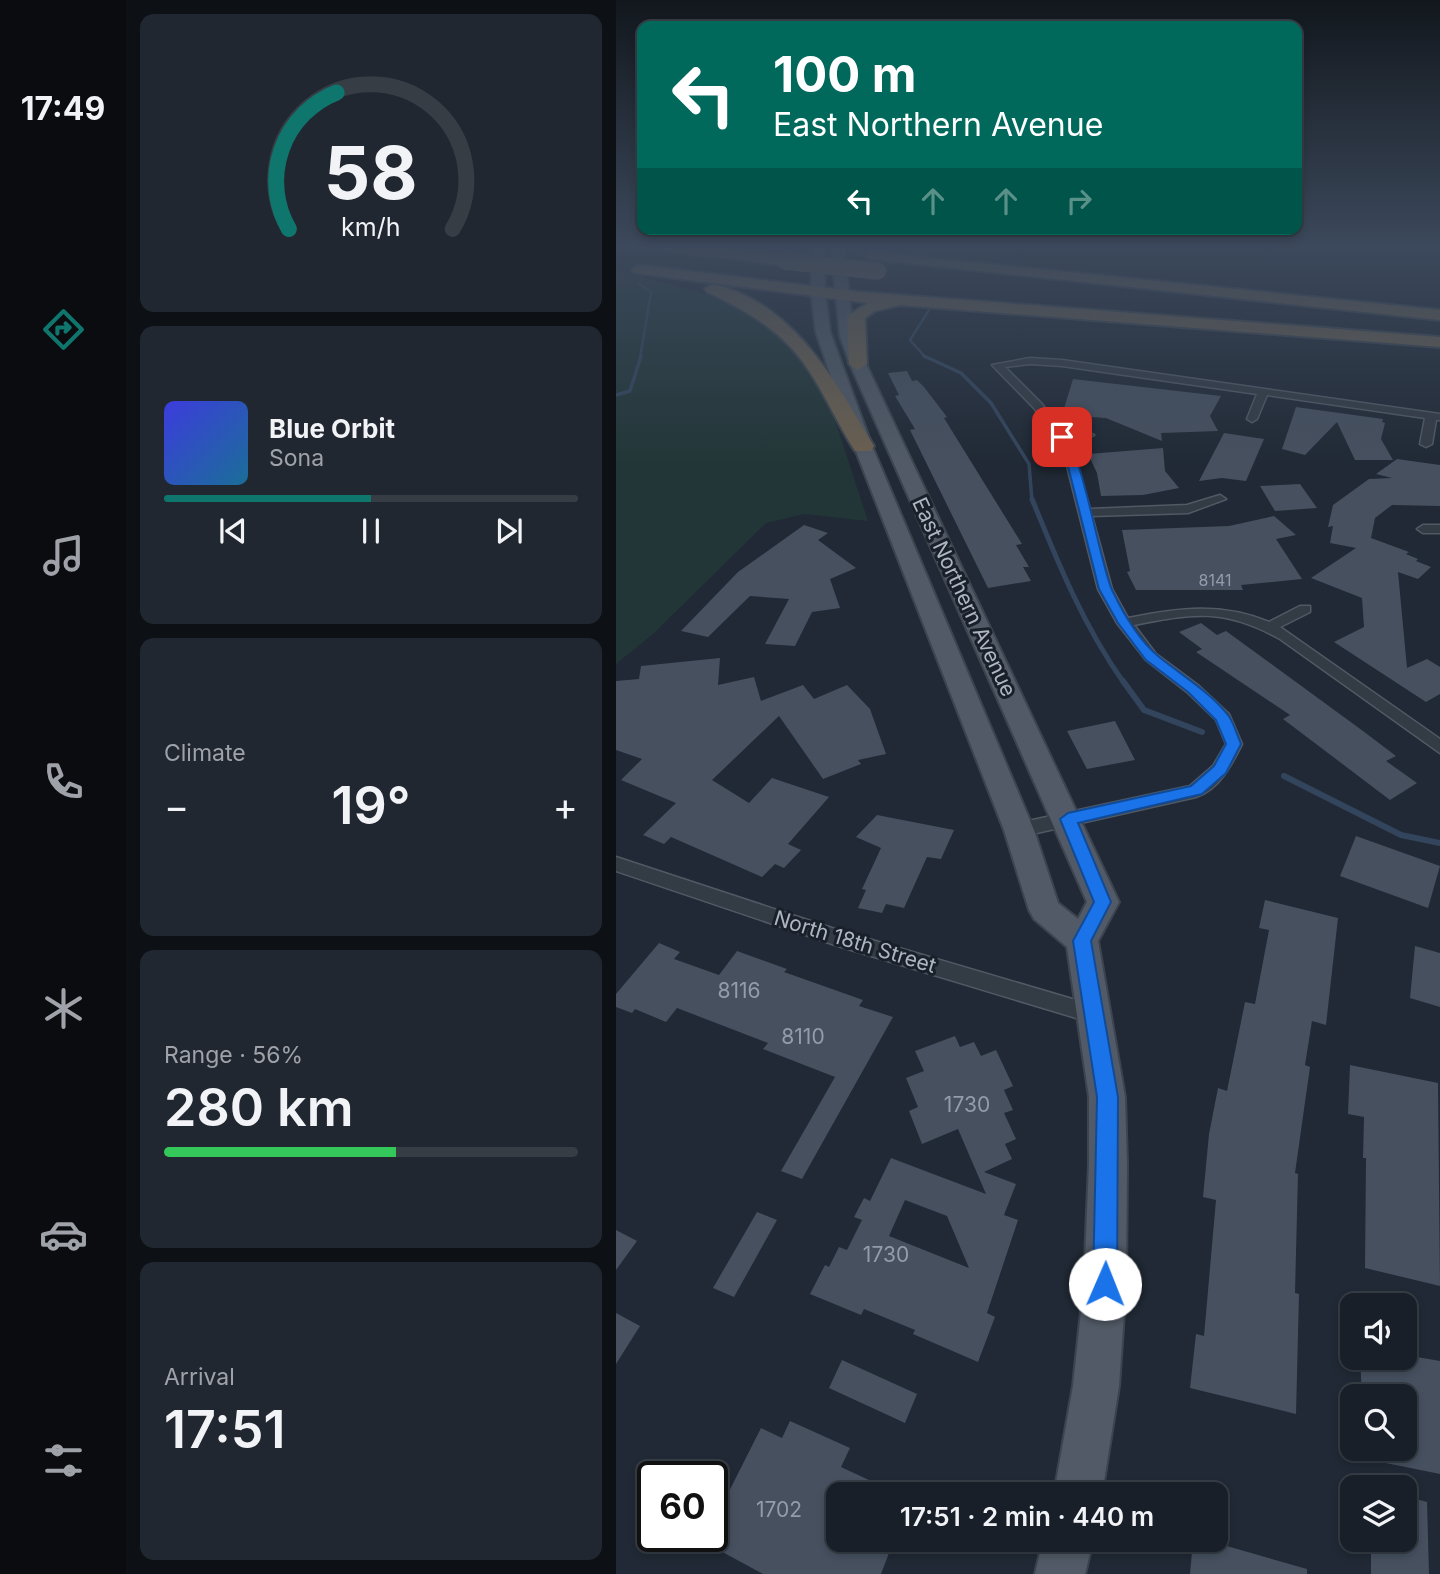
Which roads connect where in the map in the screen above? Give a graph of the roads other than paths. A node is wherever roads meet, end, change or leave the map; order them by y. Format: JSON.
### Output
{"nodes":[{"id":1,"x":768,"y":317,"type":"edge"},
{"id":2,"x":821,"y":317,"type":"edge"},
{"id":3,"x":845,"y":317,"type":"edge"},
{"id":4,"x":856,"y":317,"type":"edge"},
{"id":5,"x":1120,"y":317,"type":"edge"},
{"id":6,"x":1315,"y":317,"type":"edge"},
{"id":7,"x":1440,"y":333,"type":"edge"},
{"id":8,"x":1440,"y":342,"type":"edge"},
{"id":9,"x":858,"y":364,"type":"junction"},
{"id":10,"x":1263,"y":392,"type":"junction"},
{"id":11,"x":1436,"y":416,"type":"edge"},
{"id":12,"x":1252,"y":419,"type":"dead end"},
{"id":13,"x":1088,"y":435,"type":"dead end"},
{"id":14,"x":1062,"y":437,"type":"junction"},
{"id":15,"x":1426,"y":444,"type":"dead end"},
{"id":16,"x":863,"y":446,"type":"junction"},
{"id":17,"x":1220,"y":499,"type":"dead end"},
{"id":18,"x":1084,"y":513,"type":"junction"},
{"id":19,"x":1423,"y":529,"type":"dead end"},
{"id":20,"x":1440,"y":529,"type":"edge"},
{"id":21,"x":1305,"y":609,"type":"dead end"},
{"id":22,"x":1124,"y":623,"type":"junction"},
{"id":23,"x":1270,"y":627,"type":"junction"},
{"id":24,"x":1440,"y":747,"type":"edge"},
{"id":25,"x":1068,"y":819,"type":"junction"},
{"id":26,"x":1019,"y":830,"type":"junction"},
{"id":27,"x":616,"y":864,"type":"edge"},
{"id":28,"x":1082,"y":941,"type":"junction"},
{"id":29,"x":1096,"y":1016,"type":"junction"},
{"id":30,"x":1079,"y":1482,"type":"edge"},
{"id":31,"x":1065,"y":1552,"type":"edge"},
{"id":32,"x":1060,"y":1574,"type":"edge"}],
"edges":[{"from":1,"to":16,"type":"highway"},
{"from":2,"to":16,"type":"main road","name":"East Northern Avenue"},
{"from":3,"to":9,"type":"main road","name":"East Northern Avenue"},
{"from":4,"to":9,"type":"highway"},
{"from":5,"to":8,"type":"highway"},
{"from":6,"to":7,"type":"highway"},
{"from":9,"to":25,"type":"main road","name":"East Northern Avenue"},
{"from":10,"to":11,"type":"street"},
{"from":10,"to":12,"type":"street"},
{"from":10,"to":14,"type":"street"},
{"from":11,"to":15,"type":"street"},
{"from":13,"to":14,"type":"street"},
{"from":14,"to":18,"type":"street"},
{"from":16,"to":26,"type":"main road","name":"East Northern Avenue"},
{"from":17,"to":18,"type":"street"},
{"from":18,"to":22,"type":"street"},
{"from":19,"to":20,"type":"street"},
{"from":21,"to":23,"type":"street"},
{"from":22,"to":23,"type":"street"},
{"from":22,"to":25,"type":"street"},
{"from":23,"to":24,"type":"street"},
{"from":25,"to":26,"type":"street"},
{"from":25,"to":28,"type":"main road","name":"East Northern Avenue"},
{"from":26,"to":28,"type":"main road","name":"East Northern Avenue"},
{"from":27,"to":29,"type":"street","name":"North 18th Street"},
{"from":28,"to":29,"type":"main road"},
{"from":29,"to":30,"type":"main road"},
{"from":31,"to":32,"type":"main road"}]}
